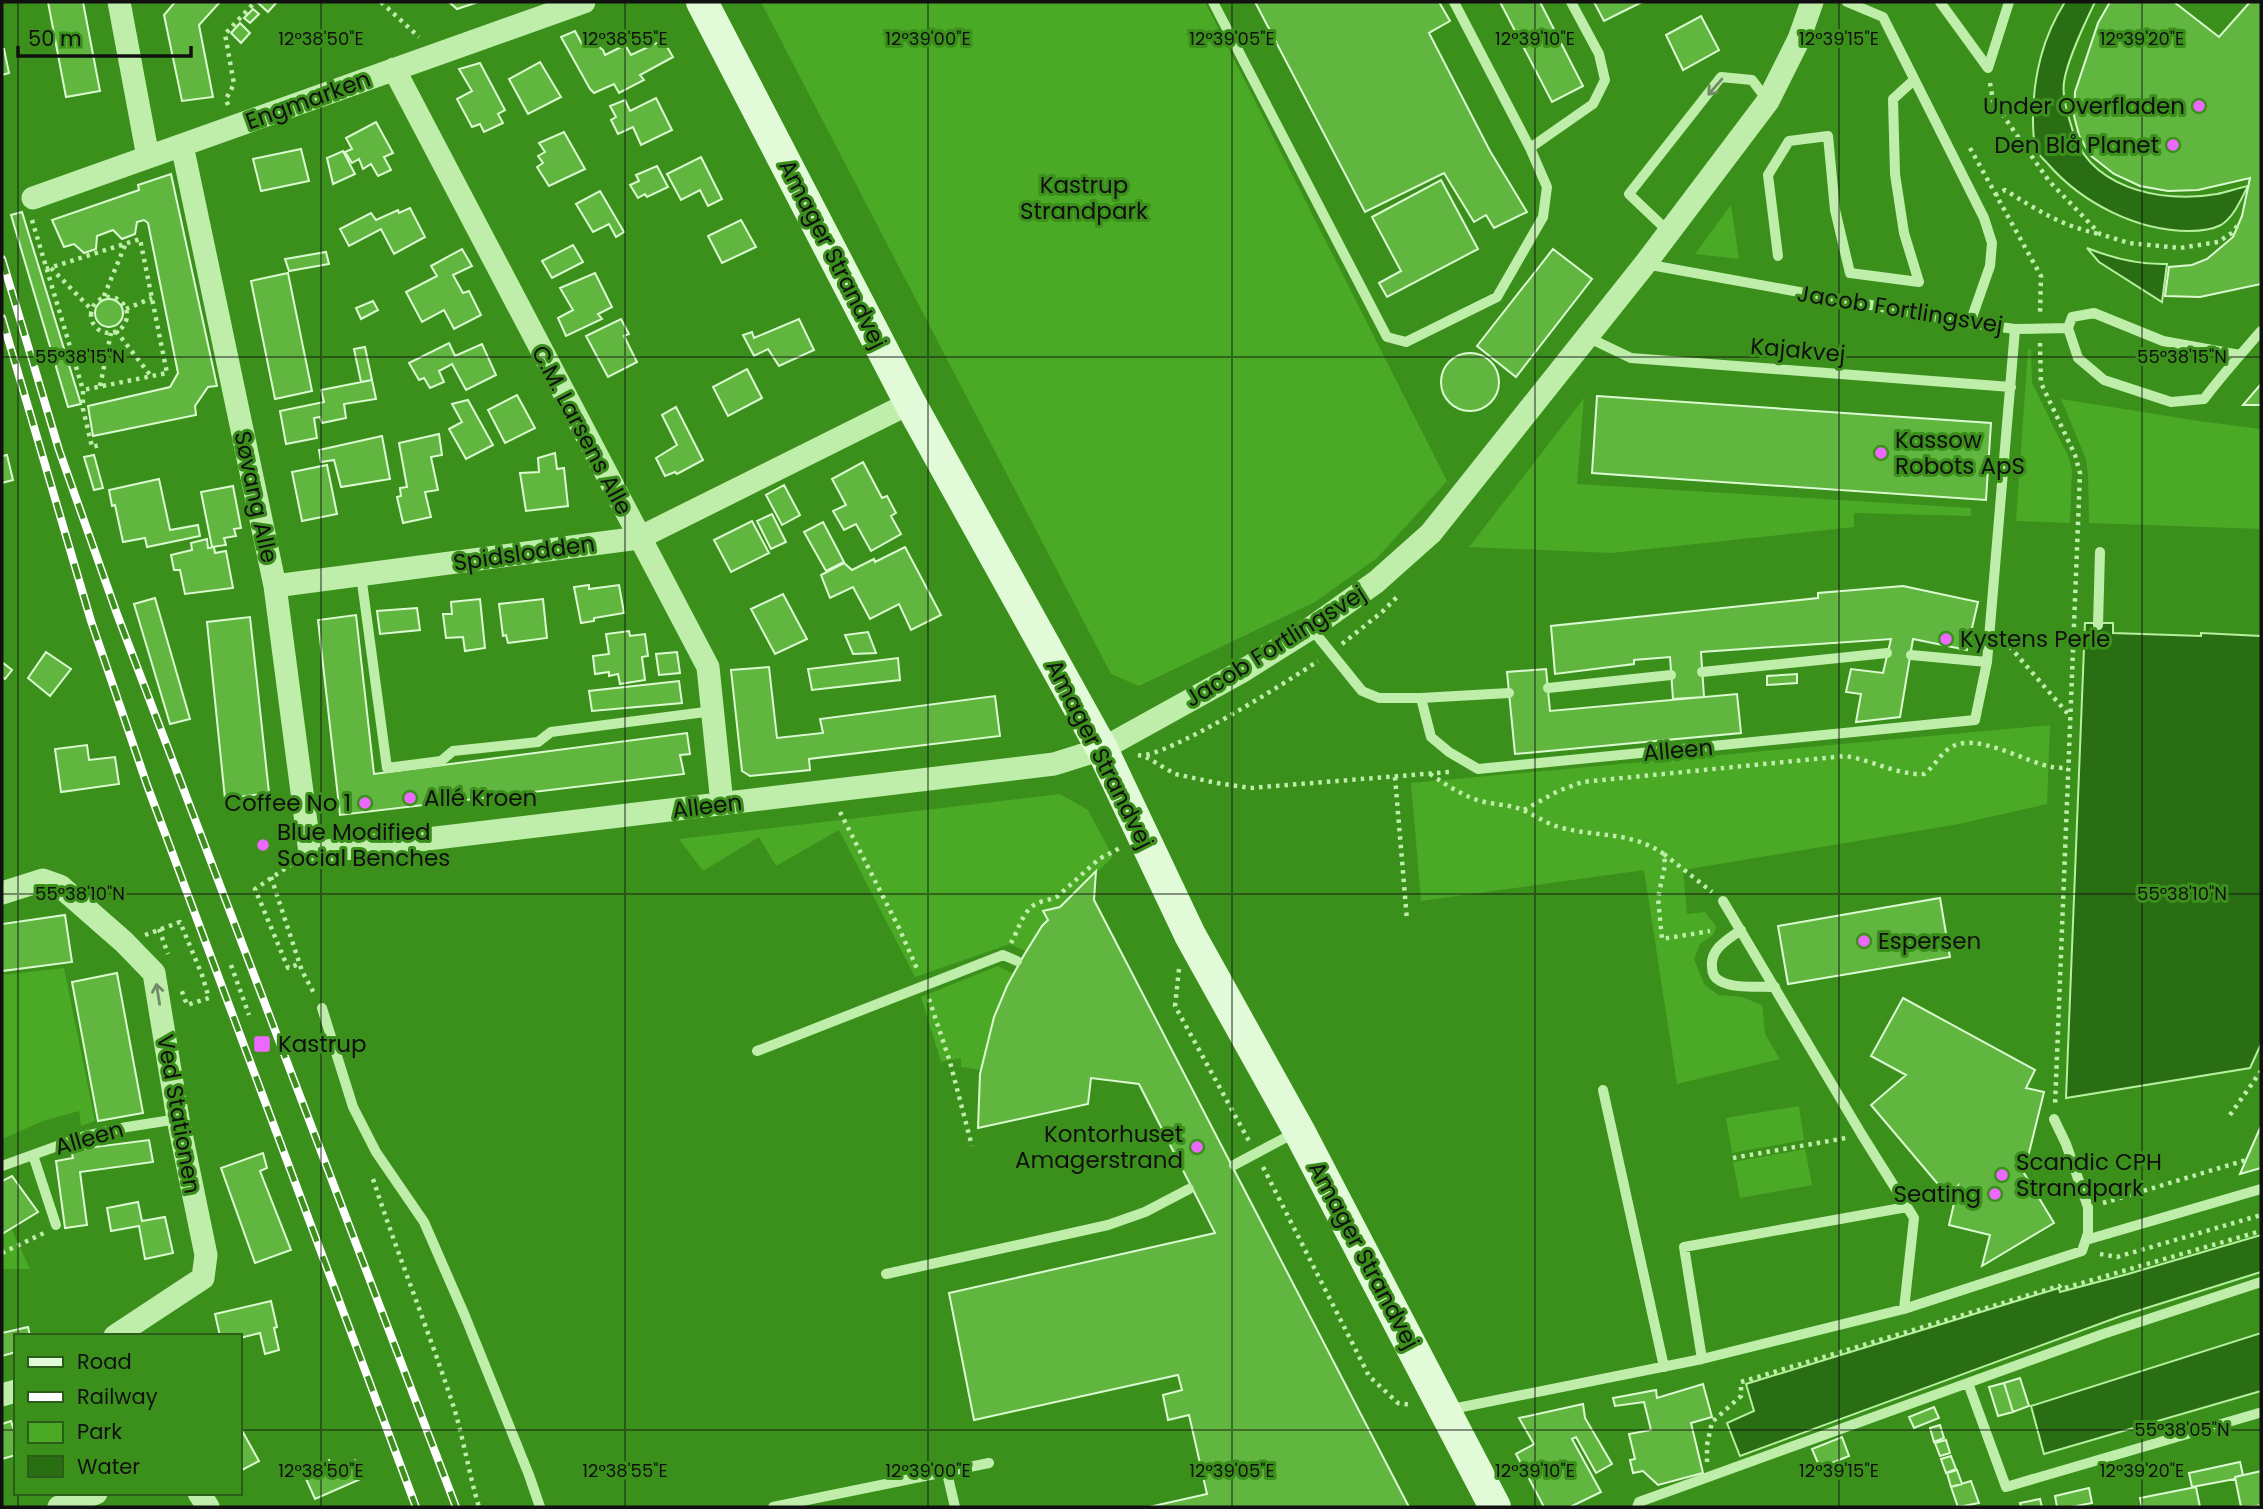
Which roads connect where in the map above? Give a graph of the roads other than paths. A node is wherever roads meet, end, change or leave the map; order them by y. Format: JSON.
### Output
{"nodes":[{"id":1,"x":118,"y":2,"type":"edge"},
{"id":2,"x":584,"y":2,"type":"edge"},
{"id":3,"x":702,"y":2,"type":"edge"},
{"id":4,"x":1213,"y":2,"type":"edge"},
{"id":5,"x":1454,"y":2,"type":"edge"},
{"id":6,"x":1570,"y":2,"type":"edge"},
{"id":7,"x":1812,"y":2,"type":"edge"},
{"id":8,"x":1847,"y":2,"type":"edge"},
{"id":9,"x":1940,"y":2,"type":"edge"},
{"id":10,"x":2009,"y":2,"type":"edge"},
{"id":11,"x":394,"y":69,"type":"junction"},
{"id":12,"x":1914,"y":80,"type":"junction"},
{"id":13,"x":1768,"y":101,"type":"junction"},
{"id":14,"x":182,"y":145,"type":"junction"},
{"id":15,"x":1530,"y":148,"type":"junction"},
{"id":16,"x":148,"y":157,"type":"junction"},
{"id":17,"x":33,"y":198,"type":"road end"},
{"id":18,"x":1669,"y":232,"type":"junction"},
{"id":19,"x":1778,"y":256,"type":"dead end"},
{"id":20,"x":1645,"y":264,"type":"junction"},
{"id":21,"x":1970,"y":323,"type":"junction"},
{"id":22,"x":2068,"y":328,"type":"junction"},
{"id":23,"x":2015,"y":329,"type":"junction"},
{"id":24,"x":2261,"y":331,"type":"edge"},
{"id":25,"x":1587,"y":338,"type":"junction"},
{"id":26,"x":2240,"y":355,"type":"junction"},
{"id":27,"x":2011,"y":387,"type":"junction"},
{"id":28,"x":910,"y":403,"type":"junction"},
{"id":29,"x":639,"y":538,"type":"junction"},
{"id":30,"x":2100,"y":552,"type":"dead end"},
{"id":31,"x":361,"y":575,"type":"junction"},
{"id":32,"x":275,"y":586,"type":"junction"},
{"id":33,"x":2098,"y":625,"type":"dead end"},
{"id":34,"x":1311,"y":628,"type":"junction"},
{"id":35,"x":1887,"y":653,"type":"dead end"},
{"id":36,"x":1911,"y":655,"type":"dead end"},
{"id":37,"x":1987,"y":662,"type":"junction"},
{"id":38,"x":1702,"y":672,"type":"dead end"},
{"id":39,"x":1671,"y":675,"type":"dead end"},
{"id":40,"x":1548,"y":688,"type":"dead end"},
{"id":41,"x":1509,"y":692,"type":"dead end"},
{"id":42,"x":1421,"y":698,"type":"junction"},
{"id":43,"x":713,"y":712,"type":"junction"},
{"id":44,"x":1975,"y":720,"type":"joint"},
{"id":45,"x":1102,"y":749,"type":"junction"},
{"id":46,"x":722,"y":804,"type":"junction"},
{"id":47,"x":310,"y":853,"type":"joint"},
{"id":48,"x":2,"y":893,"type":"edge"},
{"id":49,"x":1723,"y":901,"type":"road end"},
{"id":50,"x":1740,"y":928,"type":"junction"},
{"id":51,"x":1017,"y":961,"type":"dead end"},
{"id":52,"x":1775,"y":987,"type":"junction"},
{"id":53,"x":322,"y":1008,"type":"road end"},
{"id":54,"x":757,"y":1051,"type":"dead end"},
{"id":55,"x":1603,"y":1090,"type":"dead end"},
{"id":56,"x":178,"y":1119,"type":"junction"},
{"id":57,"x":2054,"y":1119,"type":"road end"},
{"id":58,"x":1299,"y":1131,"type":"junction"},
{"id":59,"x":33,"y":1155,"type":"junction"},
{"id":60,"x":1234,"y":1165,"type":"dead end"},
{"id":61,"x":2,"y":1166,"type":"edge"},
{"id":62,"x":1189,"y":1189,"type":"dead end"},
{"id":63,"x":2261,"y":1189,"type":"edge"},
{"id":64,"x":1907,"y":1207,"type":"junction"},
{"id":65,"x":56,"y":1224,"type":"road end"},
{"id":66,"x":2084,"y":1246,"type":"junction"},
{"id":67,"x":886,"y":1274,"type":"dead end"},
{"id":68,"x":2261,"y":1282,"type":"edge"},
{"id":69,"x":1904,"y":1309,"type":"junction"},
{"id":70,"x":118,"y":1334,"type":"edge"},
{"id":71,"x":1702,"y":1359,"type":"junction"},
{"id":72,"x":1664,"y":1367,"type":"junction"},
{"id":73,"x":1968,"y":1383,"type":"junction"},
{"id":74,"x":1446,"y":1410,"type":"junction"},
{"id":75,"x":2259,"y":1413,"type":"dead end"},
{"id":76,"x":989,"y":1463,"type":"dead end"},
{"id":77,"x":947,"y":1473,"type":"junction"},
{"id":78,"x":91,"y":1495,"type":"edge"},
{"id":79,"x":59,"y":1507,"type":"edge"},
{"id":80,"x":540,"y":1507,"type":"edge"},
{"id":81,"x":774,"y":1507,"type":"edge"},
{"id":82,"x":955,"y":1507,"type":"edge"},
{"id":83,"x":1495,"y":1507,"type":"edge"},
{"id":84,"x":1637,"y":1507,"type":"edge"}],
"edges":[{"from":1,"to":16,"type":"street"},
{"from":2,"to":11,"type":"street","name":"Engmarken"},
{"from":3,"to":28,"type":"street","name":"Amager Strandvej"},
{"from":4,"to":15,"type":"lane"},
{"from":5,"to":15,"type":"lane"},
{"from":6,"to":15,"type":"lane"},
{"from":7,"to":13,"type":"street","name":"Jacob Fortlingsvej"},
{"from":8,"to":12,"type":"lane"},
{"from":9,"to":10,"type":"lane"},
{"from":11,"to":14,"type":"street","name":"Engmarken"},
{"from":11,"to":29,"type":"street","name":"C.M. Larsens Alle"},
{"from":12,"to":19,"type":"lane"},
{"from":12,"to":21,"type":"lane"},
{"from":13,"to":18,"type":"street","name":"Jacob Fortlingsvej"},
{"from":13,"to":18,"type":"lane","one_way":true},
{"from":14,"to":16,"type":"street","name":"Engmarken"},
{"from":14,"to":32,"type":"street","name":"Søvang Alle"},
{"from":16,"to":17,"type":"street","name":"Engmarken"},
{"from":18,"to":20,"type":"street","name":"Jacob Fortlingsvej"},
{"from":20,"to":21,"type":"lane","name":"Jacob Fortlingsvej"},
{"from":20,"to":25,"type":"street","name":"Jacob Fortlingsvej"},
{"from":21,"to":23,"type":"lane","name":"Jacob Fortlingsvej"},
{"from":22,"to":23,"type":"lane"},
{"from":22,"to":26,"type":"lane"},
{"from":22,"to":26,"type":"lane"},
{"from":23,"to":27,"type":"lane","name":"Jacob Fortlingsvej"},
{"from":24,"to":26,"type":"lane"},
{"from":25,"to":27,"type":"lane","name":"Kajakvej"},
{"from":25,"to":34,"type":"street","name":"Jacob Fortlingsvej"},
{"from":27,"to":37,"type":"lane","name":"Jacob Fortlingsvej"},
{"from":28,"to":29,"type":"street","name":"Spidslodden"},
{"from":28,"to":45,"type":"street","name":"Amager Strandvej"},
{"from":29,"to":31,"type":"street","name":"Spidslodden"},
{"from":29,"to":43,"type":"street","name":"C.M. Larsens Alle"},
{"from":30,"to":33,"type":"lane"},
{"from":31,"to":32,"type":"street","name":"Spidslodden"},
{"from":31,"to":43,"type":"lane"},
{"from":32,"to":47,"type":"street","name":"Søvang Alle"},
{"from":34,"to":42,"type":"lane"},
{"from":34,"to":45,"type":"street","name":"Jacob Fortlingsvej"},
{"from":35,"to":38,"type":"lane"},
{"from":36,"to":37,"type":"lane"},
{"from":37,"to":44,"type":"lane","name":"Jacob Fortlingsvej"},
{"from":39,"to":40,"type":"lane"},
{"from":41,"to":42,"type":"lane"},
{"from":42,"to":44,"type":"lane","name":"Alleen"},
{"from":43,"to":46,"type":"street","name":"C.M. Larsens Alle"},
{"from":45,"to":46,"type":"street","name":"Alleen"},
{"from":45,"to":58,"type":"street","name":"Amager Strandvej"},
{"from":46,"to":47,"type":"street","name":"Alleen"},
{"from":56,"to":48,"type":"street","name":"Ved Stationen","one_way":true},
{"from":49,"to":50,"type":"lane"},
{"from":50,"to":52,"type":"lane"},
{"from":50,"to":52,"type":"lane"},
{"from":51,"to":54,"type":"lane"},
{"from":52,"to":64,"type":"lane"},
{"from":53,"to":80,"type":"lane"},
{"from":55,"to":72,"type":"lane"},
{"from":56,"to":59,"type":"lane","name":"Alleen"},
{"from":56,"to":70,"type":"street","name":"Ved Stationen"},
{"from":57,"to":66,"type":"lane"},
{"from":58,"to":60,"type":"lane"},
{"from":58,"to":74,"type":"street","name":"Amager Strandvej"},
{"from":59,"to":61,"type":"lane","name":"Alleen"},
{"from":59,"to":65,"type":"lane"},
{"from":62,"to":67,"type":"lane"},
{"from":63,"to":66,"type":"lane"},
{"from":64,"to":69,"type":"lane"},
{"from":64,"to":71,"type":"lane"},
{"from":66,"to":69,"type":"lane"},
{"from":68,"to":73,"type":"lane"},
{"from":69,"to":71,"type":"lane"},
{"from":71,"to":72,"type":"lane"},
{"from":72,"to":74,"type":"lane"},
{"from":73,"to":75,"type":"lane"},
{"from":73,"to":84,"type":"lane"},
{"from":74,"to":83,"type":"street","name":"Amager Strandvej"},
{"from":76,"to":77,"type":"lane"},
{"from":77,"to":81,"type":"lane"},
{"from":77,"to":82,"type":"lane"},
{"from":78,"to":79,"type":"street"}]}
